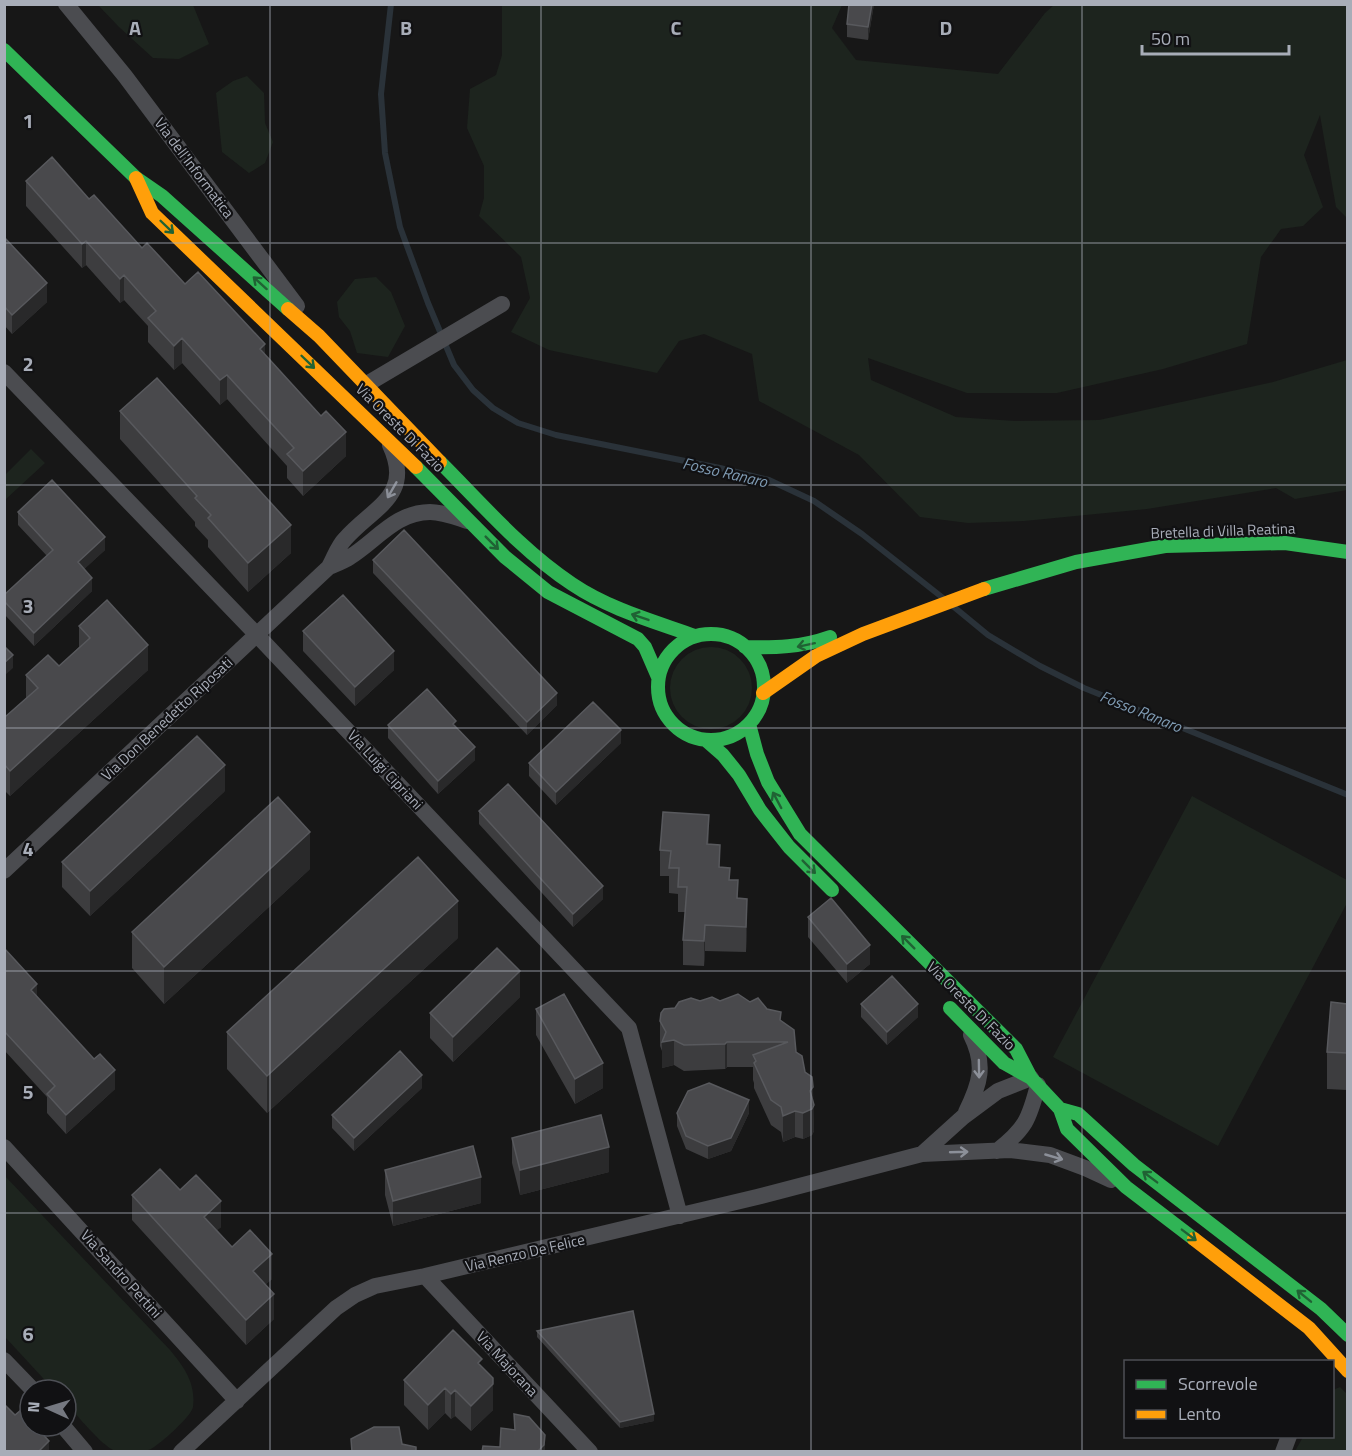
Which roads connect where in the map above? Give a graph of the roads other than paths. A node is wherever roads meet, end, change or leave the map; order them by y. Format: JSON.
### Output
{"nodes":[{"id":1,"x":66,"y":4,"type":"edge"},
{"id":2,"x":4,"y":50,"type":"edge"},
{"id":3,"x":136,"y":178,"type":"junction"},
{"id":4,"x":502,"y":304,"type":"dead end"},
{"id":5,"x":319,"y":336,"type":"junction"},
{"id":6,"x":4,"y":372,"type":"edge"},
{"id":7,"x":367,"y":384,"type":"junction"},
{"id":8,"x":385,"y":435,"type":"junction"},
{"id":9,"x":471,"y":522,"type":"junction"},
{"id":10,"x":1347,"y":552,"type":"edge"},
{"id":11,"x":329,"y":567,"type":"junction"},
{"id":12,"x":257,"y":634,"type":"junction"},
{"id":13,"x":863,"y":634,"type":"junction"},
{"id":14,"x":695,"y":636,"type":"junction"},
{"id":15,"x":745,"y":647,"type":"junction"},
{"id":16,"x":658,"y":677,"type":"junction"},
{"id":17,"x":763,"y":693,"type":"junction"},
{"id":18,"x":749,"y":724,"type":"junction"},
{"id":19,"x":707,"y":741,"type":"junction"},
{"id":20,"x":4,"y":871,"type":"edge"},
{"id":21,"x":839,"y":897,"type":"dead end"},
{"id":22,"x":939,"y":996,"type":"dead end"},
{"id":23,"x":964,"y":1021,"type":"junction"},
{"id":24,"x":1034,"y":1082,"type":"junction"},
{"id":25,"x":1060,"y":1110,"type":"junction"},
{"id":26,"x":963,"y":1118,"type":"junction"},
{"id":27,"x":4,"y":1147,"type":"edge"},
{"id":28,"x":997,"y":1151,"type":"junction"},
{"id":29,"x":922,"y":1154,"type":"junction"},
{"id":30,"x":1126,"y":1187,"type":"junction"},
{"id":31,"x":680,"y":1216,"type":"junction"},
{"id":32,"x":424,"y":1276,"type":"junction"},
{"id":33,"x":1347,"y":1335,"type":"edge"},
{"id":34,"x":4,"y":1360,"type":"edge"},
{"id":35,"x":1339,"y":1365,"type":"edge"},
{"id":36,"x":21,"y":1378,"type":"edge"},
{"id":37,"x":237,"y":1401,"type":"junction"},
{"id":38,"x":73,"y":1438,"type":"edge"},
{"id":39,"x":1289,"y":1438,"type":"edge"},
{"id":40,"x":85,"y":1452,"type":"edge"},
{"id":41,"x":181,"y":1452,"type":"edge"},
{"id":42,"x":590,"y":1452,"type":"edge"},
{"id":43,"x":1283,"y":1452,"type":"edge"}],
"edges":[{"from":1,"to":5,"type":"street","name":"Via dell'Informatica"},
{"from":2,"to":3,"type":"main road","name":"Via Oreste Di Fazio"},
{"from":5,"to":3,"type":"main road","name":"Via Oreste Di Fazio","one_way":true},
{"from":3,"to":8,"type":"main road","name":"Via Oreste Di Fazio","one_way":true},
{"from":4,"to":7,"type":"street"},
{"from":5,"to":7,"type":"main road","name":"Via Oreste Di Fazio"},
{"from":6,"to":12,"type":"street","name":"Via Luigi Cipriani"},
{"from":14,"to":7,"type":"main road","name":"Via Oreste Di Fazio","one_way":true},
{"from":8,"to":9,"type":"main road","name":"Via Oreste Di Fazio"},
{"from":8,"to":11,"type":"street","one_way":true},
{"from":9,"to":11,"type":"street"},
{"from":9,"to":16,"type":"main road","name":"Via Oreste Di Fazio","one_way":true},
{"from":10,"to":13,"type":"main road","name":"Bretella di Villa Reatina"},
{"from":11,"to":12,"type":"street","name":"Via Don Benedetto Riposati"},
{"from":12,"to":20,"type":"street","name":"Via Don Benedetto Riposati"},
{"from":12,"to":31,"type":"street","name":"Via Luigi Cipriani"},
{"from":13,"to":15,"type":"main road","one_way":true},
{"from":13,"to":17,"type":"main road"},
{"from":14,"to":15,"type":"main road"},
{"from":14,"to":16,"type":"main road"},
{"from":15,"to":17,"type":"main road"},
{"from":16,"to":19,"type":"main road"},
{"from":17,"to":18,"type":"main road"},
{"from":18,"to":19,"type":"main road"},
{"from":24,"to":18,"type":"main road","name":"Via Oreste Di Fazio","one_way":true},
{"from":19,"to":21,"type":"main road","one_way":true},
{"from":22,"to":23,"type":"main road","name":"Via Oreste Di Fazio"},
{"from":23,"to":24,"type":"main road","name":"Via Oreste Di Fazio"},
{"from":23,"to":26,"type":"street","one_way":true},
{"from":24,"to":25,"type":"main road"},
{"from":24,"to":26,"type":"street"},
{"from":24,"to":28,"type":"street"},
{"from":25,"to":30,"type":"main road"},
{"from":33,"to":25,"type":"main road","one_way":true},
{"from":26,"to":29,"type":"street"},
{"from":27,"to":37,"type":"street","name":"Via Sandro Pertini"},
{"from":29,"to":28,"type":"street","one_way":true},
{"from":28,"to":30,"type":"street","one_way":true},
{"from":29,"to":31,"type":"street","name":"Via Renzo De Felice"},
{"from":30,"to":35,"type":"main road","one_way":true},
{"from":31,"to":32,"type":"street","name":"Via Renzo De Felice"},
{"from":32,"to":37,"type":"street","name":"Via Renzo De Felice"},
{"from":32,"to":42,"type":"street","name":"Via Majorana"},
{"from":34,"to":36,"type":"street"},
{"from":37,"to":41,"type":"street","name":"Via Renzo De Felice"},
{"from":38,"to":40,"type":"street"},
{"from":39,"to":43,"type":"street"}]}
